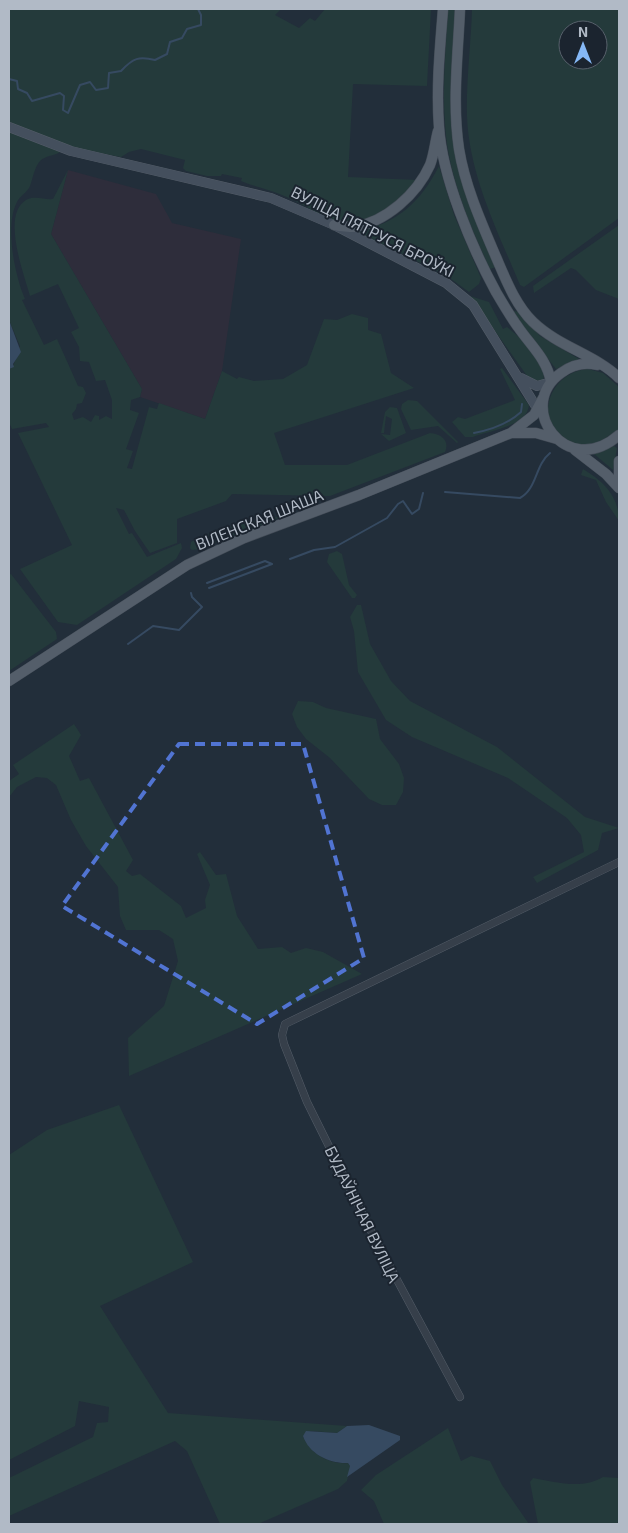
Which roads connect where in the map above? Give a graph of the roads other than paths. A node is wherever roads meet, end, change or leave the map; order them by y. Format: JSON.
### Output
{"nodes":[{"id":1,"x":443,"y":9,"type":"edge"},
{"id":2,"x":460,"y":9,"type":"edge"},
{"id":3,"x":9,"y":127,"type":"edge"},
{"id":4,"x":438,"y":128,"type":"junction"},
{"id":5,"x":334,"y":226,"type":"junction"},
{"id":6,"x":605,"y":368,"type":"junction"},
{"id":7,"x":519,"y":376,"type":"junction"},
{"id":8,"x":619,"y":378,"type":"edge"},
{"id":9,"x":551,"y":382,"type":"junction"},
{"id":10,"x":543,"y":398,"type":"junction"},
{"id":11,"x":538,"y":409,"type":"junction"},
{"id":12,"x":545,"y":419,"type":"junction"},
{"id":13,"x":511,"y":433,"type":"junction"},
{"id":14,"x":619,"y":435,"type":"edge"},
{"id":15,"x":559,"y":440,"type":"junction"},
{"id":16,"x":615,"y":441,"type":"edge"},
{"id":17,"x":572,"y":448,"type":"junction"},
{"id":18,"x":619,"y":461,"type":"edge"},
{"id":19,"x":619,"y":475,"type":"edge"},
{"id":20,"x":619,"y":488,"type":"edge"},
{"id":21,"x":9,"y":681,"type":"edge"},
{"id":22,"x":619,"y":862,"type":"edge"},
{"id":23,"x":460,"y":1397,"type":"dead end"}],
"edges":[{"from":1,"to":4,"type":"main road"},
{"from":2,"to":6,"type":"main road"},
{"from":3,"to":5,"type":"main road","name":"ВУЛІЦА ПЯТРУСЯ БРОЎКІ"},
{"from":4,"to":5,"type":"main road"},
{"from":4,"to":9,"type":"main road"},
{"from":5,"to":7,"type":"main road","name":"ВУЛІЦА ПЯТРУСЯ БРОЎКІ"},
{"from":6,"to":8,"type":"main road"},
{"from":6,"to":9,"type":"main road"},
{"from":7,"to":9,"type":"main road"},
{"from":7,"to":11,"type":"main road","name":"ВУЛІЦА ПЯТРУСЯ БРОЎКІ"},
{"from":9,"to":10,"type":"main road"},
{"from":10,"to":11,"type":"main road"},
{"from":10,"to":12,"type":"main road"},
{"from":11,"to":12,"type":"main road","name":"ВУЛІЦА ПЯТРУСЯ БРОЎКІ"},
{"from":11,"to":13,"type":"main road"},
{"from":12,"to":15,"type":"main road"},
{"from":13,"to":15,"type":"main road"},
{"from":13,"to":21,"type":"main road","name":"ВІЛЕНСКАЯ ШАША"},
{"from":14,"to":16,"type":"main road"},
{"from":15,"to":17,"type":"main road"},
{"from":16,"to":17,"type":"main road"},
{"from":17,"to":20,"type":"main road"},
{"from":18,"to":19,"type":"main road"},
{"from":22,"to":23,"type":"street","name":"БУДАЎНІЧАЯ ВУЛІЦА"}]}
